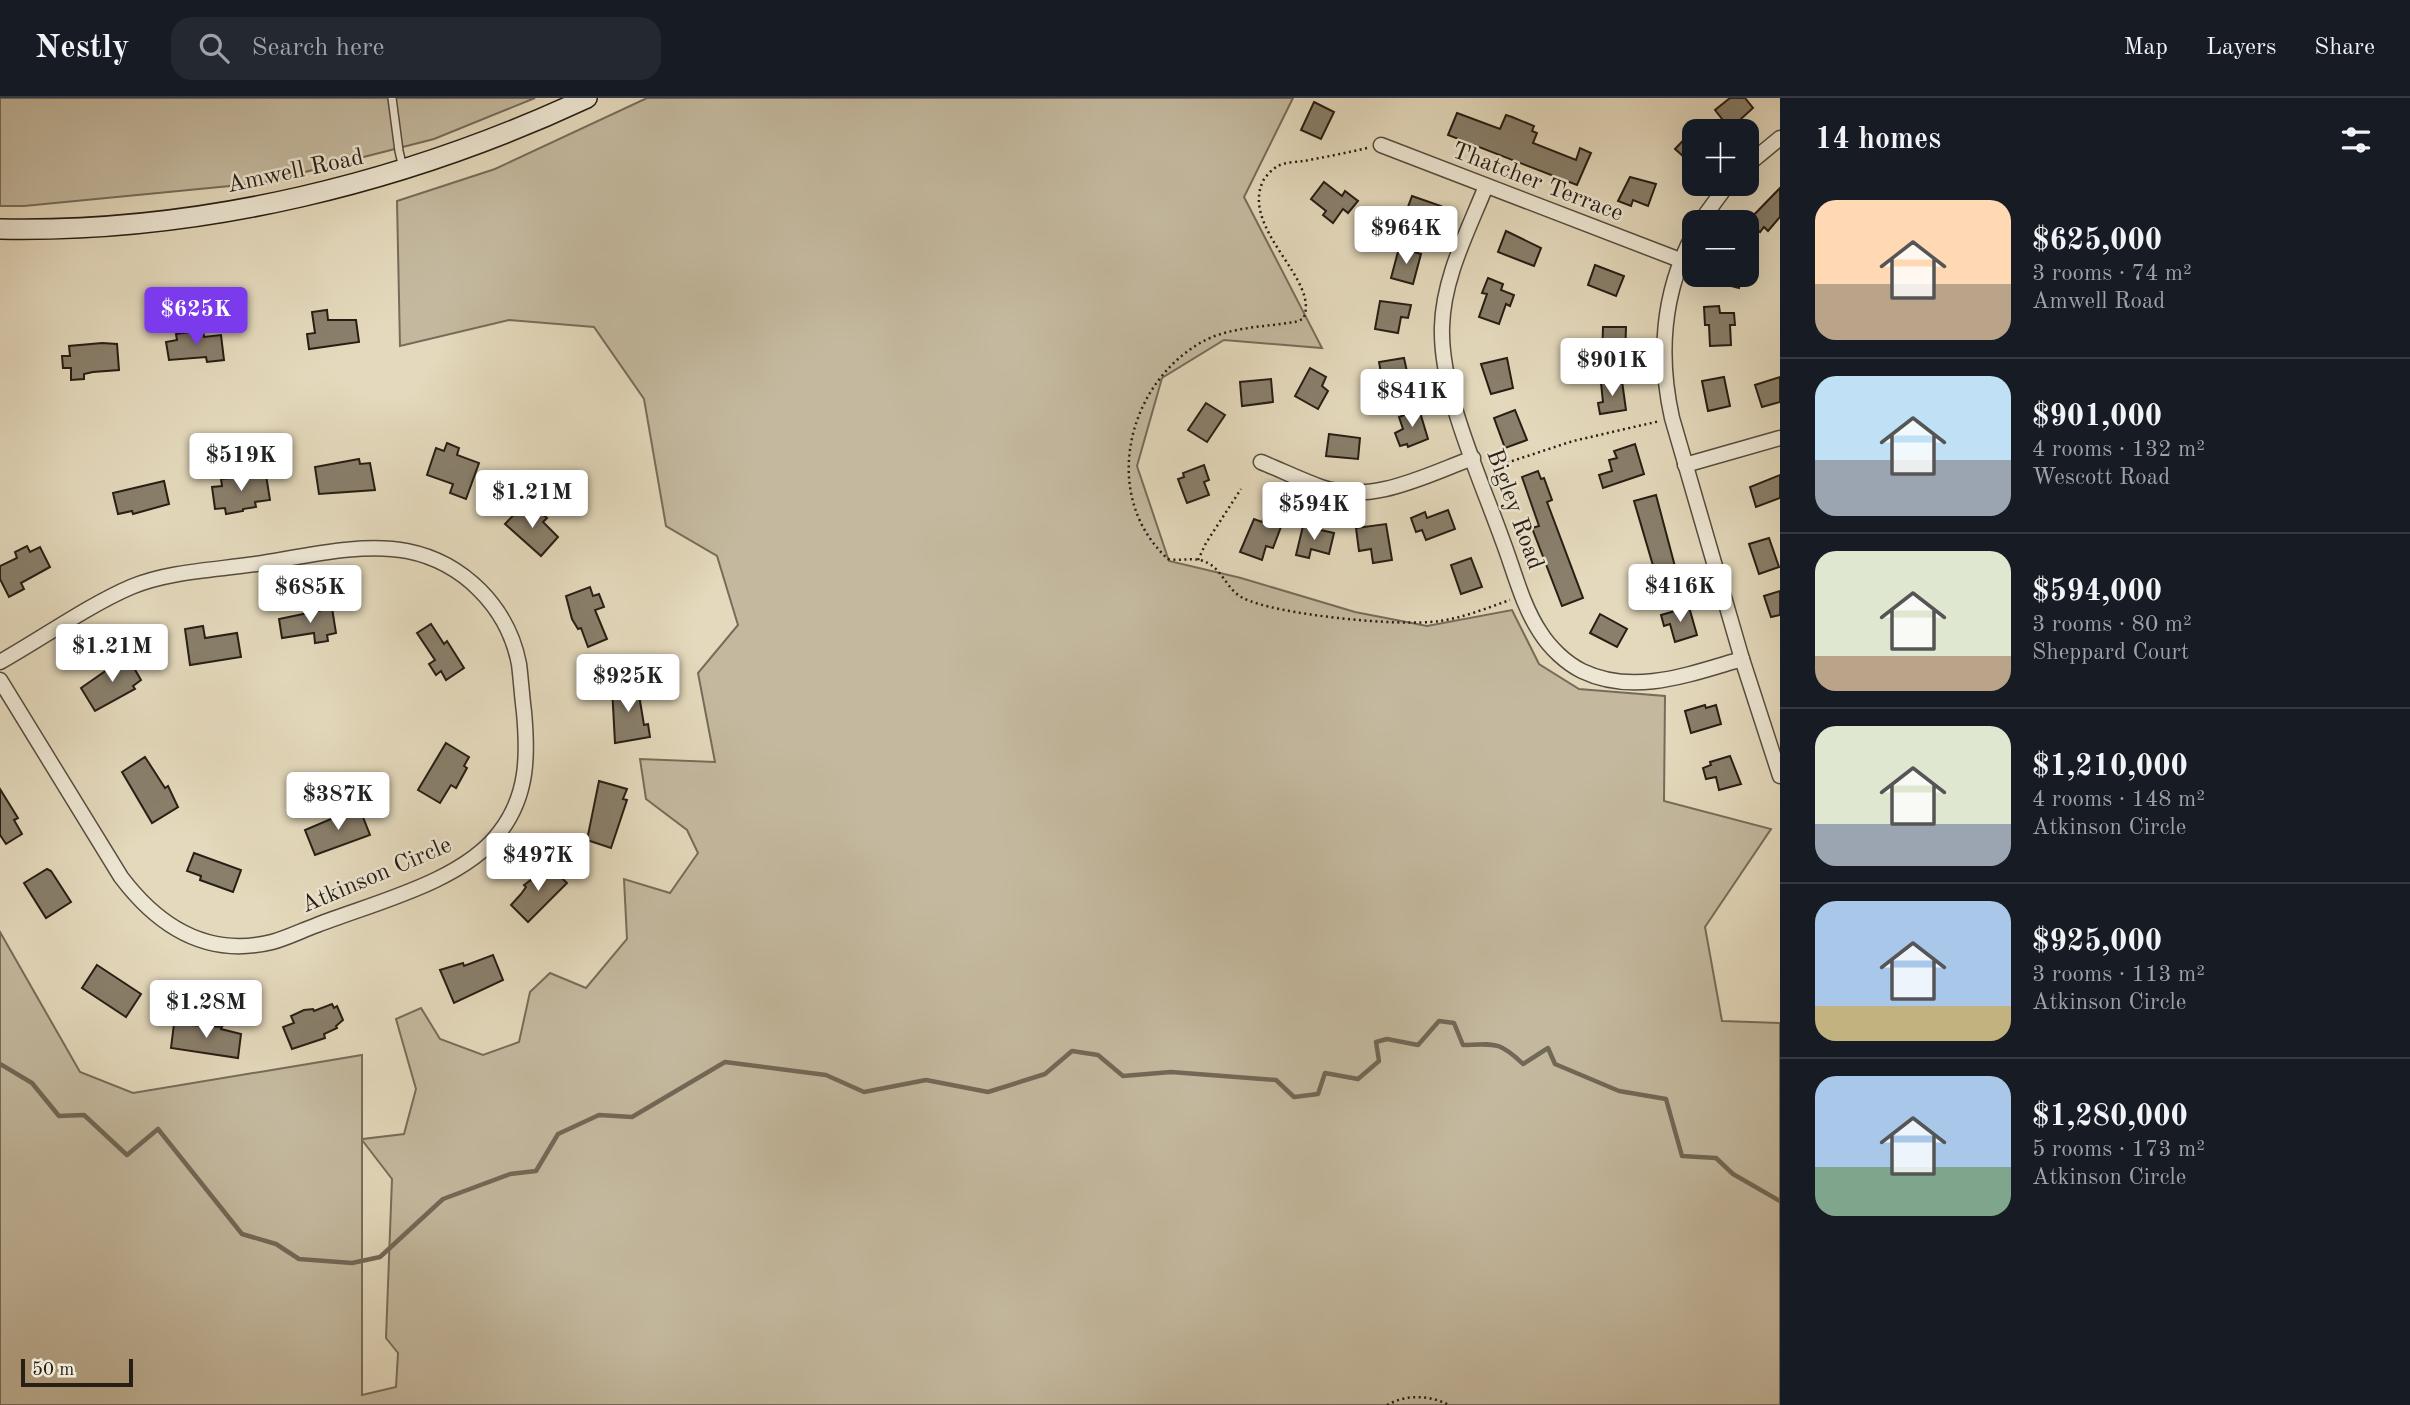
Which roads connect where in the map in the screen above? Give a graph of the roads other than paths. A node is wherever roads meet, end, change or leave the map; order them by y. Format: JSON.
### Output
{"nodes":[{"id":1,"x":392,"y":98,"type":"edge"},
{"id":2,"x":587,"y":98,"type":"edge"},
{"id":3,"x":1780,"y":138,"type":"edge"},
{"id":4,"x":1381,"y":145,"type":"road end"},
{"id":5,"x":1759,"y":155,"type":"edge"},
{"id":6,"x":404,"y":169,"type":"junction"},
{"id":7,"x":1486,"y":186,"type":"junction"},
{"id":8,"x":0,"y":229,"type":"edge"},
{"id":9,"x":1682,"y":256,"type":"edge"},
{"id":10,"x":1680,"y":260,"type":"junction"},
{"id":11,"x":1780,"y":438,"type":"edge"},
{"id":12,"x":1261,"y":462,"type":"dead end"},
{"id":13,"x":1475,"y":465,"type":"junction"},
{"id":14,"x":1685,"y":465,"type":"junction"},
{"id":15,"x":1742,"y":659,"type":"junction"},
{"id":16,"x":0,"y":662,"type":"edge"},
{"id":17,"x":0,"y":680,"type":"edge"},
{"id":18,"x":1780,"y":776,"type":"edge"}],
"edges":[{"from":1,"to":6,"type":"lane"},
{"from":2,"to":6,"type":"main road","name":"Amwell Road"},
{"from":3,"to":5,"type":"street"},
{"from":4,"to":7,"type":"street","name":"Thatcher Terrace"},
{"from":6,"to":8,"type":"main road","name":"Amwell Road"},
{"from":7,"to":10,"type":"street","name":"Thatcher Terrace"},
{"from":7,"to":13,"type":"street","name":"Bigley Road"},
{"from":9,"to":10,"type":"street"},
{"from":10,"to":14,"type":"street"},
{"from":11,"to":14,"type":"street"},
{"from":12,"to":13,"type":"street"},
{"from":13,"to":15,"type":"street","name":"Bigley Road"},
{"from":14,"to":15,"type":"street"},
{"from":15,"to":18,"type":"street"},
{"from":16,"to":17,"type":"street","name":"Atkinson Circle"}]}
